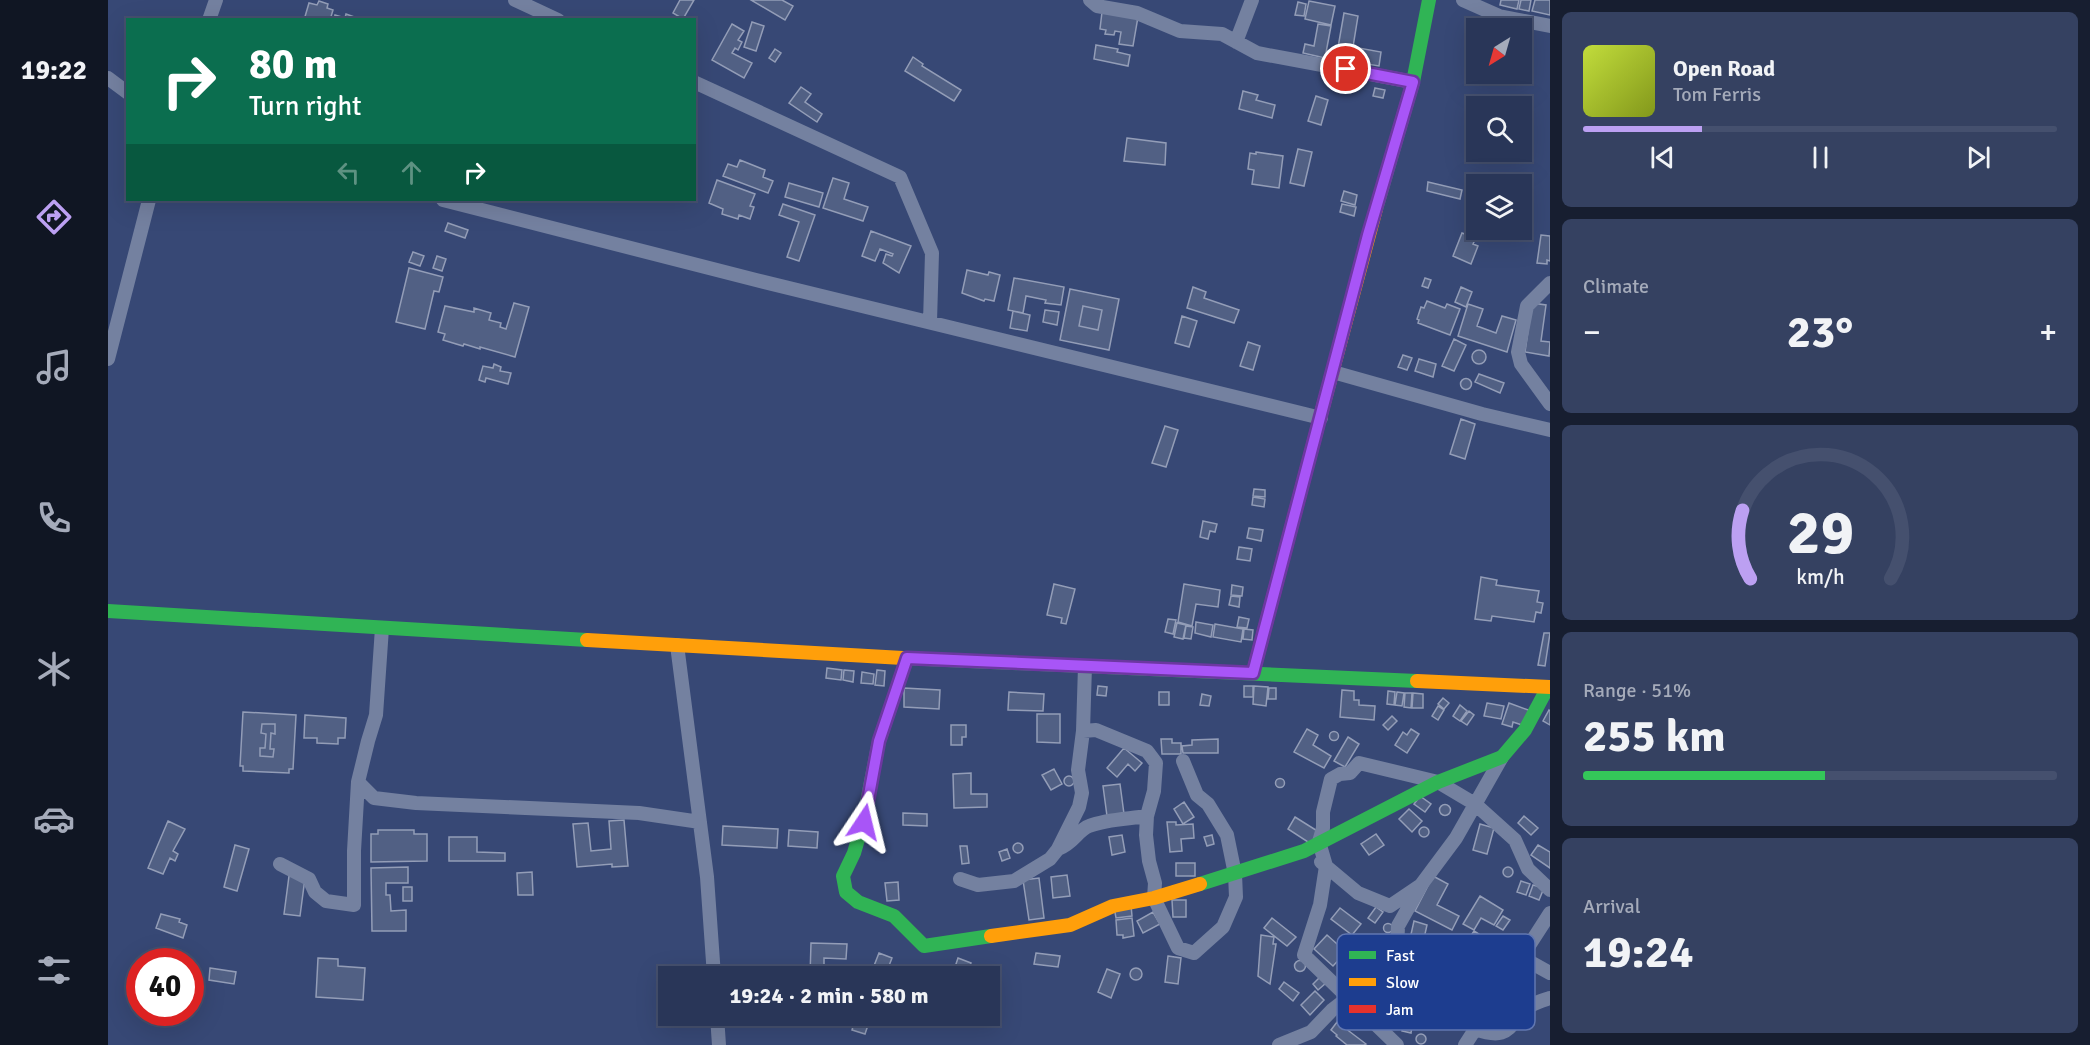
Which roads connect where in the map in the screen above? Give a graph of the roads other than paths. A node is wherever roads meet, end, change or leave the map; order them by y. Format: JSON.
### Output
{"nodes":[{"id":1,"x":216,"y":0,"type":"edge"},
{"id":2,"x":515,"y":0,"type":"edge"},
{"id":3,"x":1090,"y":0,"type":"edge"},
{"id":4,"x":1252,"y":0,"type":"edge"},
{"id":5,"x":1430,"y":0,"type":"edge"},
{"id":6,"x":1463,"y":0,"type":"edge"},
{"id":7,"x":210,"y":18,"type":"edge"},
{"id":8,"x":554,"y":18,"type":"edge"},
{"id":9,"x":1550,"y":26,"type":"edge"},
{"id":10,"x":1236,"y":42,"type":"junction"},
{"id":11,"x":108,"y":78,"type":"edge"},
{"id":12,"x":1413,"y":82,"type":"junction"},
{"id":13,"x":696,"y":83,"type":"edge"},
{"id":14,"x":126,"y":92,"type":"edge"},
{"id":15,"x":149,"y":201,"type":"edge"},
{"id":16,"x":447,"y":201,"type":"edge"},
{"id":17,"x":1550,"y":283,"type":"edge"},
{"id":18,"x":930,"y":322,"type":"junction"},
{"id":19,"x":108,"y":359,"type":"edge"},
{"id":20,"x":1333,"y":372,"type":"junction"},
{"id":21,"x":1550,"y":404,"type":"edge"},
{"id":22,"x":1321,"y":418,"type":"junction"},
{"id":23,"x":1550,"y":430,"type":"edge"},
{"id":24,"x":108,"y":611,"type":"edge"},
{"id":25,"x":382,"y":628,"type":"junction"},
{"id":26,"x":677,"y":645,"type":"junction"},
{"id":27,"x":907,"y":658,"type":"junction"},
{"id":28,"x":1086,"y":666,"type":"junction"},
{"id":29,"x":1253,"y":673,"type":"junction"},
{"id":30,"x":1549,"y":687,"type":"edge"},
{"id":31,"x":1083,"y":731,"type":"junction"},
{"id":32,"x":1502,"y":757,"type":"junction"},
{"id":33,"x":1183,"y":761,"type":"dead end"},
{"id":34,"x":358,"y":782,"type":"junction"},
{"id":35,"x":1438,"y":782,"type":"junction"},
{"id":36,"x":1475,"y":804,"type":"junction"},
{"id":37,"x":1147,"y":816,"type":"junction"},
{"id":38,"x":700,"y":822,"type":"junction"},
{"id":39,"x":1319,"y":842,"type":"junction"},
{"id":40,"x":1058,"y":849,"type":"junction"},
{"id":41,"x":1304,"y":851,"type":"junction"},
{"id":42,"x":280,"y":864,"type":"dead end"},
{"id":43,"x":1326,"y":866,"type":"junction"},
{"id":44,"x":1235,"y":874,"type":"junction"},
{"id":45,"x":960,"y":879,"type":"dead end"},
{"id":46,"x":1421,"y":885,"type":"junction"},
{"id":47,"x":1550,"y":891,"type":"edge"},
{"id":48,"x":1155,"y":898,"type":"junction"},
{"id":49,"x":1550,"y":913,"type":"edge"},
{"id":50,"x":1398,"y":934,"type":"edge"},
{"id":51,"x":1535,"y":936,"type":"edge"},
{"id":52,"x":1535,"y":965,"type":"edge"},
{"id":53,"x":713,"y":966,"type":"edge"},
{"id":54,"x":1550,"y":973,"type":"edge"},
{"id":55,"x":1337,"y":987,"type":"edge"},
{"id":56,"x":1550,"y":998,"type":"edge"},
{"id":57,"x":1535,"y":1004,"type":"edge"},
{"id":58,"x":1337,"y":1006,"type":"edge"},
{"id":59,"x":718,"y":1026,"type":"edge"},
{"id":60,"x":1381,"y":1030,"type":"edge"},
{"id":61,"x":1474,"y":1030,"type":"edge"},
{"id":62,"x":1478,"y":1030,"type":"edge"},
{"id":63,"x":1508,"y":1030,"type":"edge"},
{"id":64,"x":719,"y":1045,"type":"edge"},
{"id":65,"x":1279,"y":1045,"type":"edge"},
{"id":66,"x":1397,"y":1045,"type":"edge"},
{"id":67,"x":1465,"y":1045,"type":"edge"}],
"edges":[{"from":1,"to":7,"type":"street"},
{"from":2,"to":8,"type":"street"},
{"from":3,"to":10,"type":"street"},
{"from":4,"to":10,"type":"street"},
{"from":5,"to":12,"type":"main road"},
{"from":6,"to":9,"type":"street"},
{"from":10,"to":12,"type":"street"},
{"from":11,"to":14,"type":"street"},
{"from":12,"to":20,"type":"main road"},
{"from":13,"to":18,"type":"street"},
{"from":15,"to":19,"type":"street"},
{"from":16,"to":18,"type":"street"},
{"from":17,"to":21,"type":"street"},
{"from":18,"to":22,"type":"street"},
{"from":20,"to":22,"type":"main road"},
{"from":20,"to":23,"type":"street"},
{"from":22,"to":29,"type":"main road"},
{"from":24,"to":25,"type":"main road"},
{"from":25,"to":26,"type":"main road"},
{"from":25,"to":34,"type":"street"},
{"from":26,"to":27,"type":"main road"},
{"from":26,"to":38,"type":"street"},
{"from":27,"to":28,"type":"main road"},
{"from":27,"to":48,"type":"main road"},
{"from":28,"to":29,"type":"main road"},
{"from":28,"to":31,"type":"street"},
{"from":29,"to":30,"type":"main road"},
{"from":30,"to":32,"type":"main road"},
{"from":31,"to":37,"type":"street"},
{"from":31,"to":40,"type":"street"},
{"from":32,"to":35,"type":"main road"},
{"from":32,"to":36,"type":"street"},
{"from":33,"to":44,"type":"street"},
{"from":34,"to":38,"type":"street"},
{"from":34,"to":42,"type":"street"},
{"from":35,"to":36,"type":"street"},
{"from":35,"to":39,"type":"main road"},
{"from":35,"to":39,"type":"street"},
{"from":36,"to":46,"type":"street"},
{"from":36,"to":47,"type":"street"},
{"from":37,"to":40,"type":"street"},
{"from":37,"to":48,"type":"street"},
{"from":38,"to":53,"type":"street"},
{"from":39,"to":41,"type":"main road"},
{"from":39,"to":43,"type":"street"},
{"from":40,"to":45,"type":"street"},
{"from":41,"to":43,"type":"street"},
{"from":41,"to":44,"type":"main road"},
{"from":43,"to":46,"type":"street"},
{"from":43,"to":55,"type":"street"},
{"from":44,"to":48,"type":"main road"},
{"from":44,"to":48,"type":"street"},
{"from":46,"to":50,"type":"street"},
{"from":49,"to":51,"type":"street"},
{"from":52,"to":54,"type":"street"},
{"from":56,"to":57,"type":"street"},
{"from":58,"to":65,"type":"street"},
{"from":59,"to":64,"type":"street"},
{"from":60,"to":66,"type":"street"},
{"from":61,"to":67,"type":"street"},
{"from":62,"to":63,"type":"street"}]}
